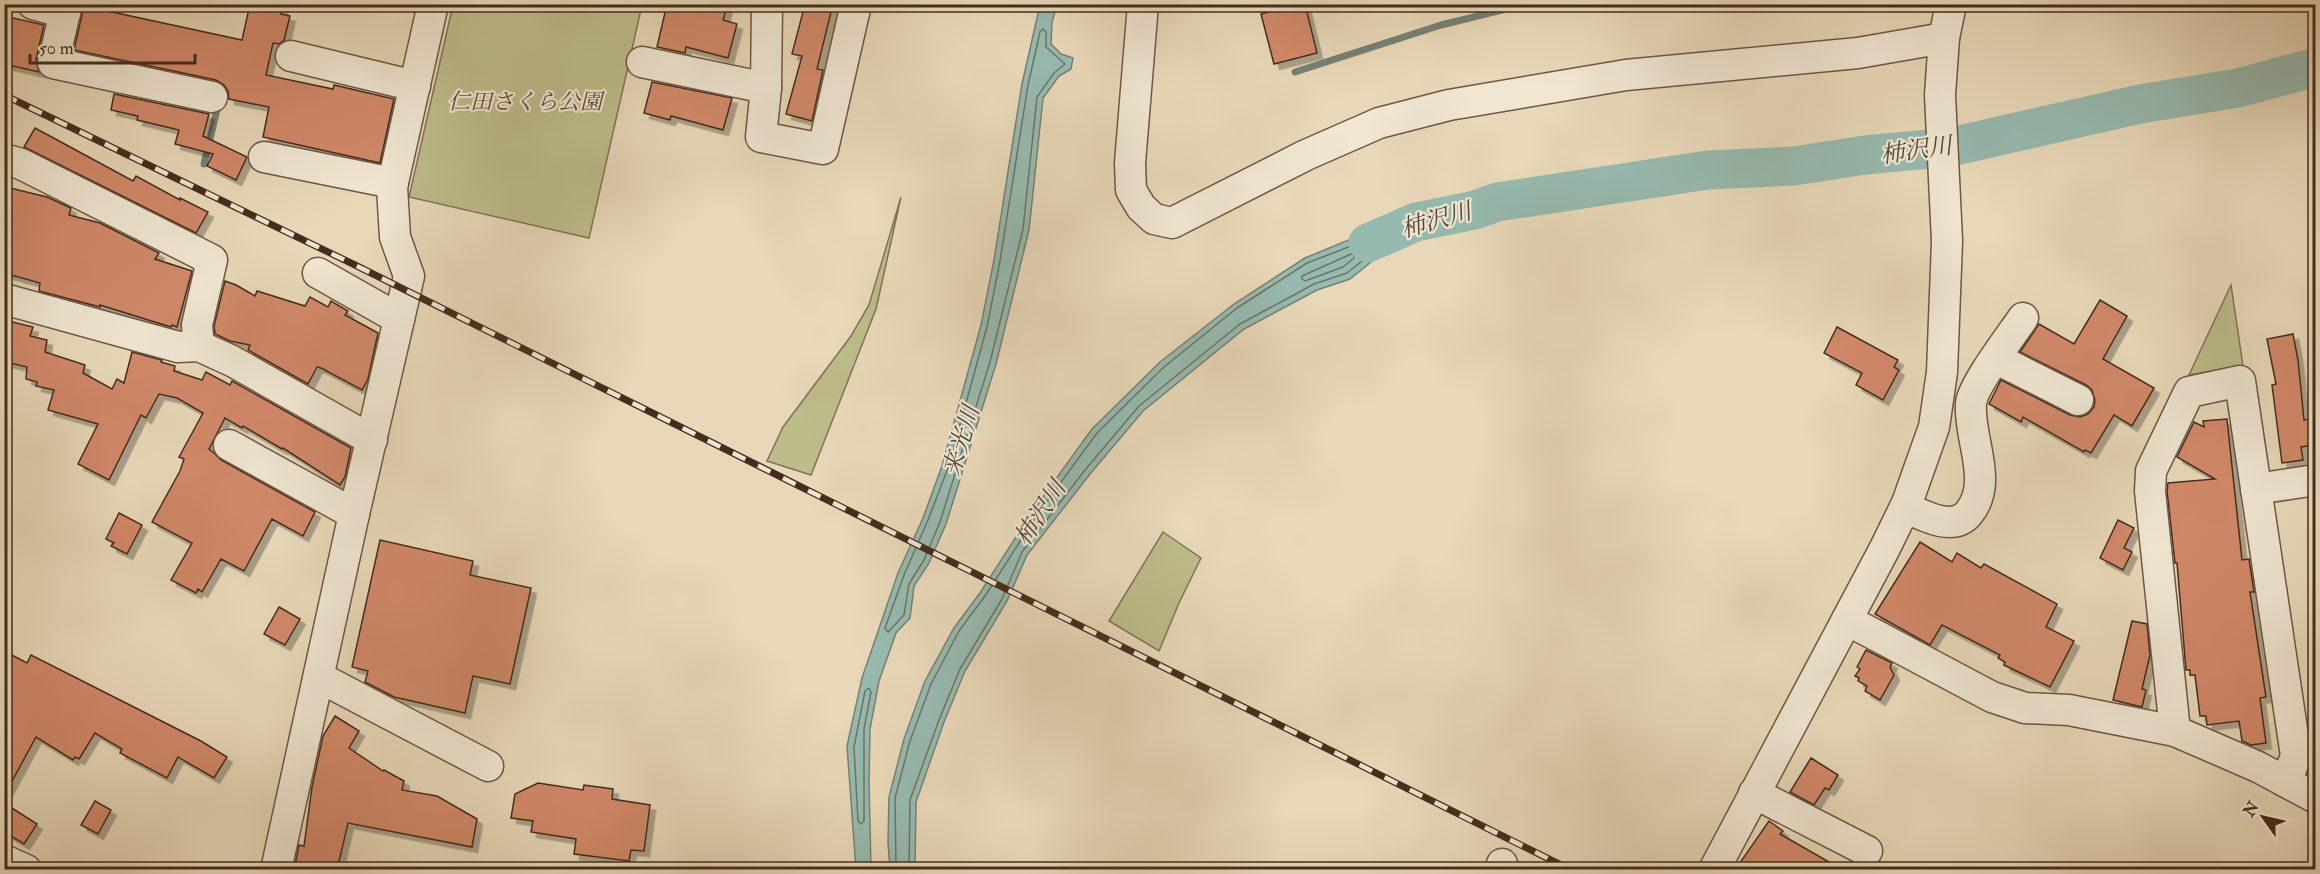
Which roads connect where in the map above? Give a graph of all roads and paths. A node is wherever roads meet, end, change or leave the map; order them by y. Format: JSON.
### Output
{"nodes":[{"id":1,"x":33,"y":4,"type":"edge"},
{"id":2,"x":767,"y":4,"type":"edge"},
{"id":3,"x":856,"y":4,"type":"edge"},
{"id":4,"x":1143,"y":4,"type":"edge"},
{"id":5,"x":1951,"y":4,"type":"edge"},
{"id":6,"x":424,"y":6,"type":"edge"},
{"id":7,"x":66,"y":9,"type":"edge"},
{"id":8,"x":1944,"y":46,"type":"junction"},
{"id":9,"x":291,"y":56,"type":"dead end"},
{"id":10,"x":642,"y":62,"type":"dead end"},
{"id":11,"x":415,"y":86,"type":"junction"},
{"id":12,"x":766,"y":88,"type":"junction"},
{"id":13,"x":212,"y":97,"type":"dead end"},
{"id":14,"x":264,"y":157,"type":"dead end"},
{"id":15,"x":4,"y":159,"type":"edge"},
{"id":16,"x":393,"y":183,"type":"junction"},
{"id":17,"x":318,"y":273,"type":"dead end"},
{"id":18,"x":4,"y":299,"type":"edge"},
{"id":19,"x":2023,"y":318,"type":"dead end"},
{"id":20,"x":399,"y":319,"type":"junction"},
{"id":21,"x":200,"y":346,"type":"junction"},
{"id":22,"x":1996,"y":359,"type":"junction"},
{"id":23,"x":2078,"y":400,"type":"dead end"},
{"id":24,"x":372,"y":440,"type":"junction"},
{"id":25,"x":229,"y":445,"type":"dead end"},
{"id":26,"x":2316,"y":480,"type":"edge"},
{"id":27,"x":2256,"y":489,"type":"junction"},
{"id":28,"x":1905,"y":507,"type":"junction"},
{"id":29,"x":354,"y":514,"type":"junction"},
{"id":30,"x":1847,"y":620,"type":"junction"},
{"id":31,"x":318,"y":679,"type":"junction"},
{"id":32,"x":2175,"y":731,"type":"junction"},
{"id":33,"x":2299,"y":760,"type":"edge"},
{"id":34,"x":488,"y":766,"type":"dead end"},
{"id":35,"x":1755,"y":793,"type":"junction"},
{"id":36,"x":2316,"y":798,"type":"edge"},
{"id":37,"x":1867,"y":851,"type":"dead end"},
{"id":38,"x":4,"y":860,"type":"edge"},
{"id":39,"x":26,"y":870,"type":"edge"},
{"id":40,"x":276,"y":870,"type":"edge"},
{"id":41,"x":1714,"y":870,"type":"edge"}],
"edges":[{"from":1,"to":7,"type":"street"},
{"from":2,"to":12,"type":"street"},
{"from":3,"to":12,"type":"street"},
{"from":4,"to":8,"type":"street"},
{"from":5,"to":8,"type":"street"},
{"from":6,"to":11,"type":"street"},
{"from":7,"to":13,"type":"street"},
{"from":8,"to":28,"type":"street"},
{"from":9,"to":11,"type":"street"},
{"from":10,"to":12,"type":"street"},
{"from":11,"to":16,"type":"street"},
{"from":14,"to":16,"type":"street"},
{"from":15,"to":21,"type":"street"},
{"from":16,"to":20,"type":"street"},
{"from":17,"to":20,"type":"street"},
{"from":18,"to":21,"type":"street"},
{"from":19,"to":22,"type":"street"},
{"from":20,"to":24,"type":"street"},
{"from":21,"to":24,"type":"street"},
{"from":22,"to":23,"type":"street"},
{"from":22,"to":28,"type":"street"},
{"from":24,"to":29,"type":"street"},
{"from":25,"to":29,"type":"street"},
{"from":26,"to":27,"type":"street"},
{"from":27,"to":32,"type":"street"},
{"from":27,"to":33,"type":"street"},
{"from":28,"to":30,"type":"street"},
{"from":29,"to":31,"type":"street"},
{"from":30,"to":32,"type":"street"},
{"from":30,"to":35,"type":"street"},
{"from":31,"to":34,"type":"street"},
{"from":31,"to":40,"type":"street"},
{"from":32,"to":33,"type":"street"},
{"from":33,"to":36,"type":"street"},
{"from":35,"to":37,"type":"street"},
{"from":35,"to":41,"type":"street"},
{"from":38,"to":39,"type":"street"}]}
